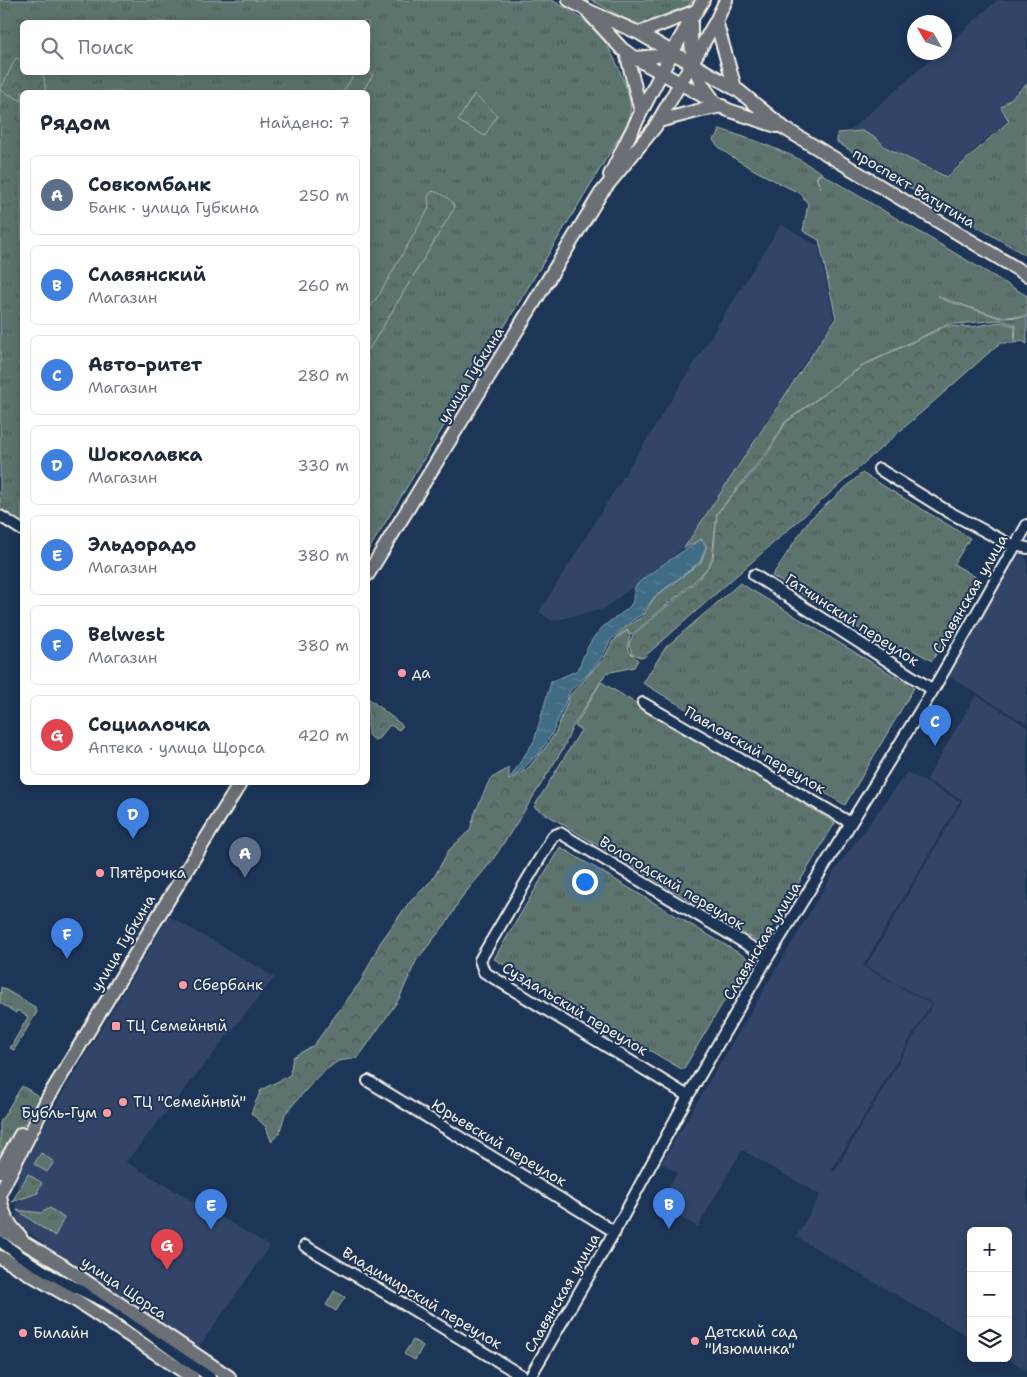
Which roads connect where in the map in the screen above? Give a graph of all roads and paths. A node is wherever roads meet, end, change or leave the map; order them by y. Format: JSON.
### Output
{"nodes":[{"id":1,"x":569,"y":0,"type":"edge"},
{"id":2,"x":703,"y":0,"type":"edge"},
{"id":3,"x":726,"y":0,"type":"edge"},
{"id":4,"x":586,"y":10,"type":"junction"},
{"id":5,"x":694,"y":15,"type":"junction"},
{"id":6,"x":714,"y":25,"type":"junction"},
{"id":7,"x":642,"y":35,"type":"junction"},
{"id":8,"x":691,"y":48,"type":"junction"},
{"id":9,"x":673,"y":52,"type":"junction"},
{"id":10,"x":630,"y":55,"type":"junction"},
{"id":11,"x":657,"y":56,"type":"junction"},
{"id":12,"x":692,"y":63,"type":"junction"},
{"id":13,"x":662,"y":73,"type":"junction"},
{"id":14,"x":699,"y":80,"type":"junction"},
{"id":15,"x":680,"y":83,"type":"junction"},
{"id":16,"x":731,"y":86,"type":"junction"},
{"id":17,"x":665,"y":91,"type":"junction"},
{"id":18,"x":718,"y":104,"type":"junction"},
{"id":19,"x":644,"y":107,"type":"junction"},
{"id":20,"x":756,"y":113,"type":"junction"},
{"id":21,"x":661,"y":117,"type":"junction"},
{"id":22,"x":602,"y":193,"type":"junction"},
{"id":23,"x":1027,"y":275,"type":"edge"},
{"id":24,"x":879,"y":469,"type":"dead end"},
{"id":25,"x":0,"y":516,"type":"edge"},
{"id":26,"x":1027,"y":525,"type":"edge"},
{"id":27,"x":20,"y":529,"type":"edge"},
{"id":28,"x":1015,"y":546,"type":"junction"},
{"id":29,"x":1027,"y":548,"type":"edge"},
{"id":30,"x":370,"y":571,"type":"edge"},
{"id":31,"x":754,"y":575,"type":"dead end"},
{"id":32,"x":933,"y":690,"type":"junction"},
{"id":33,"x":643,"y":703,"type":"dead end"},
{"id":34,"x":240,"y":785,"type":"edge"},
{"id":35,"x":851,"y":823,"type":"junction"},
{"id":36,"x":560,"y":834,"type":"joint"},
{"id":37,"x":768,"y":957,"type":"junction"},
{"id":38,"x":368,"y":1080,"type":"dead end"},
{"id":39,"x":49,"y":1096,"type":"junction"},
{"id":40,"x":688,"y":1096,"type":"junction"},
{"id":41,"x":0,"y":1170,"type":"edge"},
{"id":42,"x":0,"y":1192,"type":"edge"},
{"id":43,"x":0,"y":1228,"type":"edge"},
{"id":44,"x":615,"y":1232,"type":"junction"},
{"id":45,"x":0,"y":1241,"type":"edge"},
{"id":46,"x":305,"y":1246,"type":"dead end"},
{"id":47,"x":32,"y":1249,"type":"junction"},
{"id":48,"x":0,"y":1251,"type":"edge"},
{"id":49,"x":0,"y":1257,"type":"edge"},
{"id":50,"x":192,"y":1371,"type":"edge"},
{"id":51,"x":210,"y":1377,"type":"edge"},
{"id":52,"x":229,"y":1377,"type":"edge"},
{"id":53,"x":524,"y":1377,"type":"edge"},
{"id":54,"x":530,"y":1377,"type":"edge"}],
"edges":[{"from":1,"to":4,"type":"main road","name":"проспект Ватутина"},
{"from":2,"to":5,"type":"main road","name":"улица Губкина"},
{"from":3,"to":6,"type":"main road","name":"улица Губкина"},
{"from":4,"to":7,"type":"main road","name":"проспект Ватутина"},
{"from":4,"to":10,"type":"main road","name":"проспект Ватутина"},
{"from":5,"to":6,"type":"main road"},
{"from":5,"to":7,"type":"main road"},
{"from":5,"to":8,"type":"main road"},
{"from":5,"to":9,"type":"main road","name":"улица Губкина"},
{"from":6,"to":8,"type":"main road"},
{"from":6,"to":12,"type":"main road","name":"улица Губкина"},
{"from":6,"to":16,"type":"main road"},
{"from":7,"to":9,"type":"main road","name":"проспект Ватутина"},
{"from":7,"to":10,"type":"main road"},
{"from":7,"to":11,"type":"main road"},
{"from":8,"to":9,"type":"main road"},
{"from":8,"to":12,"type":"main road"},
{"from":9,"to":11,"type":"main road"},
{"from":9,"to":12,"type":"main road","name":"проспект Ватутина"},
{"from":9,"to":13,"type":"main road","name":"улица Губкина"},
{"from":10,"to":11,"type":"main road"},
{"from":10,"to":13,"type":"main road","name":"проспект Ватутина"},
{"from":10,"to":19,"type":"main road"},
{"from":11,"to":13,"type":"main road"},
{"from":12,"to":14,"type":"main road"},
{"from":12,"to":15,"type":"main road","name":"улица Губкина"},
{"from":12,"to":16,"type":"main road","name":"проспект Ватутина"},
{"from":13,"to":15,"type":"main road","name":"проспект Ватутина"},
{"from":13,"to":17,"type":"main road"},
{"from":13,"to":19,"type":"main road","name":"улица Губкина"},
{"from":14,"to":15,"type":"main road"},
{"from":14,"to":16,"type":"main road"},
{"from":14,"to":18,"type":"main road"},
{"from":15,"to":17,"type":"main road"},
{"from":15,"to":18,"type":"main road","name":"проспект Ватутина"},
{"from":15,"to":21,"type":"main road","name":"улица Губкина"},
{"from":16,"to":18,"type":"main road"},
{"from":16,"to":20,"type":"main road","name":"проспект Ватутина"},
{"from":17,"to":19,"type":"main road"},
{"from":17,"to":21,"type":"main road"},
{"from":18,"to":20,"type":"main road","name":"проспект Ватутина"},
{"from":18,"to":21,"type":"main road"},
{"from":19,"to":21,"type":"main road"},
{"from":19,"to":22,"type":"main road","name":"улица Губкина"},
{"from":20,"to":23,"type":"main road","name":"проспект Ватутина"},
{"from":21,"to":22,"type":"main road","name":"улица Губкина"},
{"from":22,"to":30,"type":"main road","name":"улица Губкина"},
{"from":24,"to":28,"type":"street"},
{"from":25,"to":27,"type":"street"},
{"from":26,"to":28,"type":"street","name":"Славянская улица"},
{"from":28,"to":29,"type":"street"},
{"from":28,"to":32,"type":"street","name":"Славянская улица"},
{"from":31,"to":32,"type":"street","name":"Гатчинский переулок"},
{"from":32,"to":35,"type":"street","name":"Славянская улица"},
{"from":33,"to":35,"type":"street","name":"Павловский переулок"},
{"from":34,"to":39,"type":"main road","name":"улица Губкина"},
{"from":35,"to":37,"type":"street","name":"Славянская улица"},
{"from":36,"to":37,"type":"street","name":"Вологодский переулок"},
{"from":36,"to":40,"type":"street","name":"Суздальский переулок"},
{"from":37,"to":40,"type":"street","name":"Славянская улица"},
{"from":38,"to":44,"type":"street","name":"Юрьевский переулок"},
{"from":39,"to":41,"type":"main road","name":"улица Губкина"},
{"from":39,"to":42,"type":"main road","name":"улица Губкина"},
{"from":40,"to":44,"type":"street","name":"Славянская улица"},
{"from":42,"to":47,"type":"main road"},
{"from":43,"to":47,"type":"main road","name":"улица Щорса"},
{"from":44,"to":54,"type":"street","name":"Славянская улица"},
{"from":45,"to":50,"type":"street"},
{"from":46,"to":53,"type":"street","name":"Владимирский переулок"},
{"from":47,"to":52,"type":"main road","name":"улица Щорса"},
{"from":48,"to":50,"type":"street"},
{"from":49,"to":50,"type":"main road"},
{"from":50,"to":51,"type":"street"}]}
